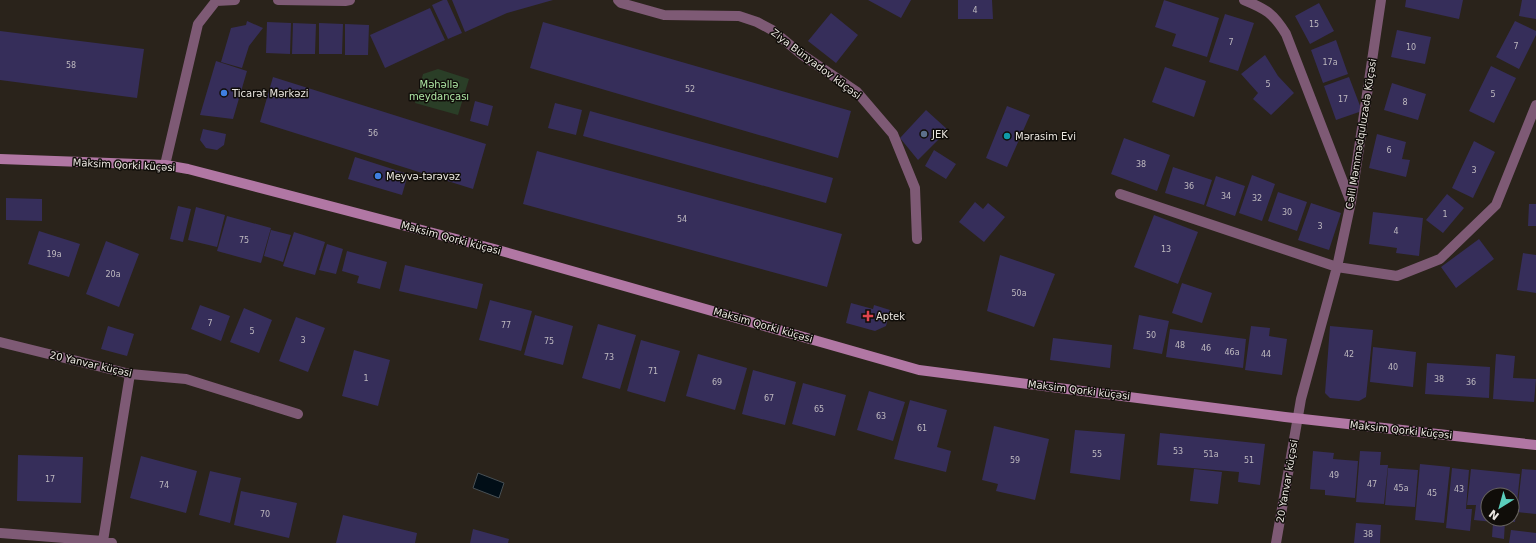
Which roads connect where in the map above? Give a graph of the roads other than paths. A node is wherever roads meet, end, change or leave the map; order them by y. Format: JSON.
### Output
{"nodes":[{"id":1,"x":235,"y":0,"type":"edge"},
{"id":2,"x":278,"y":0,"type":"edge"},
{"id":3,"x":350,"y":0,"type":"edge"},
{"id":4,"x":618,"y":0,"type":"edge"},
{"id":5,"x":1244,"y":0,"type":"edge"},
{"id":6,"x":1381,"y":0,"type":"edge"},
{"id":7,"x":1536,"y":105,"type":"edge"},
{"id":8,"x":0,"y":159,"type":"edge"},
{"id":9,"x":165,"y":165,"type":"junction"},
{"id":10,"x":1120,"y":194,"type":"dead end"},
{"id":11,"x":1351,"y":202,"type":"junction"},
{"id":12,"x":917,"y":240,"type":"dead end"},
{"id":13,"x":1337,"y":267,"type":"junction"},
{"id":14,"x":0,"y":342,"type":"edge"},
{"id":15,"x":130,"y":374,"type":"junction"},
{"id":16,"x":298,"y":414,"type":"dead end"},
{"id":17,"x":1298,"y":418,"type":"junction"},
{"id":18,"x":1536,"y":445,"type":"edge"},
{"id":19,"x":0,"y":533,"type":"edge"},
{"id":20,"x":14,"y":534,"type":"junction"},
{"id":21,"x":108,"y":542,"type":"edge"},
{"id":22,"x":8,"y":543,"type":"edge"},
{"id":23,"x":1276,"y":543,"type":"edge"}],
"edges":[{"from":1,"to":9,"type":"street"},
{"from":2,"to":3,"type":"street"},
{"from":4,"to":12,"type":"street","name":"Ziya Bünyadov küçəsi"},
{"from":5,"to":11,"type":"street"},
{"from":6,"to":11,"type":"street","name":"Cəlil Məmmədquluzadə Küçəsi"},
{"from":7,"to":13,"type":"street"},
{"from":8,"to":9,"type":"main road","name":"Maksim Qorki küçəsi"},
{"from":9,"to":17,"type":"main road","name":"Maksim Qorki küçəsi"},
{"from":10,"to":13,"type":"street"},
{"from":11,"to":13,"type":"street","name":"Cəlil Məmmədquluzadə Küçəsi"},
{"from":13,"to":17,"type":"street","name":"Cəlil Məmmədquluzadə Küçəsi"},
{"from":14,"to":15,"type":"street","name":"20 Yanvar küçəsi"},
{"from":15,"to":16,"type":"street","name":"20 Yanvar küçəsi"},
{"from":15,"to":21,"type":"street"},
{"from":17,"to":18,"type":"main road","name":"Maksim Qorki küçəsi"},
{"from":17,"to":23,"type":"street","name":"20 Yanvar küçəsi"},
{"from":19,"to":20,"type":"street"},
{"from":20,"to":21,"type":"street"},
{"from":20,"to":22,"type":"street"}]}
